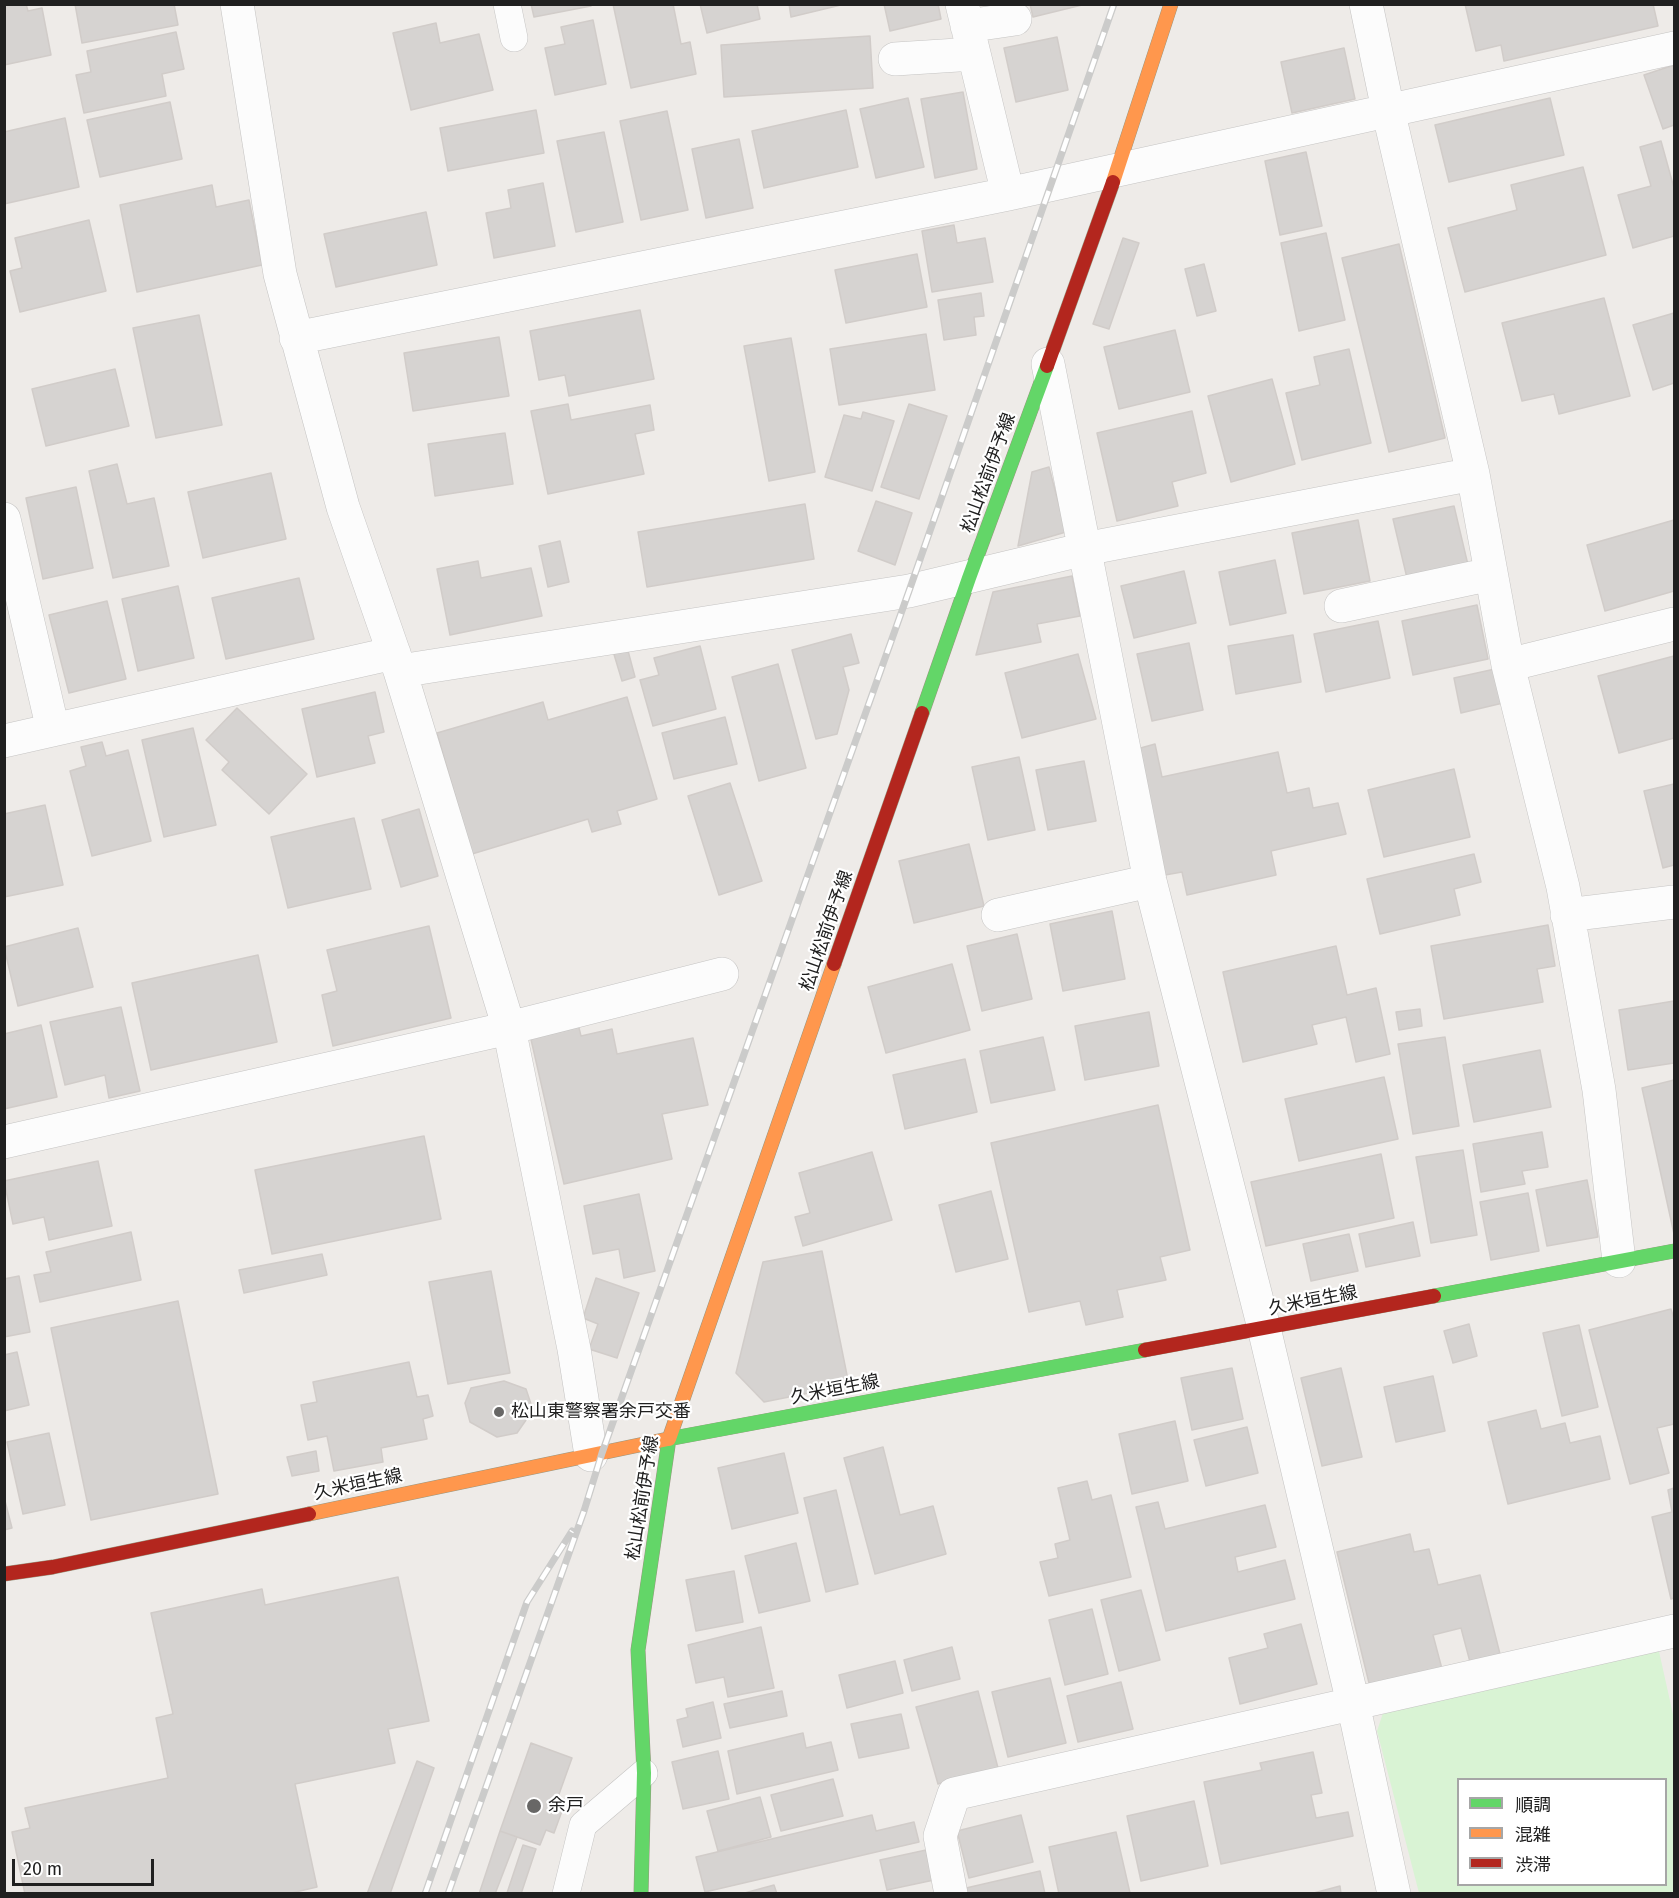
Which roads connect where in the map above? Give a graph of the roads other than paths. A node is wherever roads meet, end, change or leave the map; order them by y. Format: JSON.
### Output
{"nodes":[{"id":1,"x":237,"y":4,"type":"edge"},
{"id":2,"x":507,"y":4,"type":"edge"},
{"id":3,"x":1171,"y":4,"type":"edge"},
{"id":4,"x":1366,"y":4,"type":"edge"},
{"id":5,"x":1015,"y":19,"type":"dead end"},
{"id":6,"x":968,"y":28,"type":"edge"},
{"id":7,"x":514,"y":38,"type":"dead end"},
{"id":8,"x":1674,"y":48,"type":"edge"},
{"id":9,"x":895,"y":59,"type":"dead end"},
{"id":10,"x":1388,"y":110,"type":"junction"},
{"id":11,"x":1117,"y":171,"type":"junction"},
{"id":12,"x":1008,"y":194,"type":"junction"},
{"id":13,"x":296,"y":338,"type":"junction"},
{"id":14,"x":1048,"y":364,"type":"junction"},
{"id":15,"x":1473,"y":474,"type":"junction"},
{"id":16,"x":4,"y":519,"type":"edge"},
{"id":17,"x":1085,"y":549,"type":"junction"},
{"id":18,"x":1491,"y":574,"type":"junction"},
{"id":19,"x":969,"y":578,"type":"junction"},
{"id":20,"x":1341,"y":606,"type":"dead end"},
{"id":21,"x":1674,"y":624,"type":"edge"},
{"id":22,"x":397,"y":662,"type":"junction"},
{"id":23,"x":1508,"y":665,"type":"junction"},
{"id":24,"x":53,"y":730,"type":"junction"},
{"id":25,"x":4,"y":741,"type":"edge"},
{"id":26,"x":1150,"y":881,"type":"junction"},
{"id":27,"x":1674,"y":902,"type":"edge"},
{"id":28,"x":998,"y":915,"type":"dead end"},
{"id":29,"x":1567,"y":915,"type":"junction"},
{"id":30,"x":722,"y":974,"type":"dead end"},
{"id":31,"x":509,"y":1028,"type":"junction"},
{"id":32,"x":4,"y":1142,"type":"edge"},
{"id":33,"x":1674,"y":1251,"type":"edge"},
{"id":34,"x":1619,"y":1261,"type":"junction"},
{"id":35,"x":1264,"y":1328,"type":"junction"},
{"id":36,"x":669,"y":1439,"type":"junction"},
{"id":37,"x":591,"y":1455,"type":"junction"},
{"id":38,"x":4,"y":1574,"type":"edge"},
{"id":39,"x":1674,"y":1631,"type":"edge"},
{"id":40,"x":1353,"y":1703,"type":"junction"},
{"id":41,"x":644,"y":1773,"type":"junction"},
{"id":42,"x":566,"y":1893,"type":"edge"},
{"id":43,"x":641,"y":1893,"type":"edge"},
{"id":44,"x":951,"y":1893,"type":"edge"},
{"id":45,"x":1394,"y":1893,"type":"edge"}],
"edges":[{"from":1,"to":13,"type":"street"},
{"from":2,"to":7,"type":"lane"},
{"from":3,"to":11,"type":"main road","name":"松山松前伊予線"},
{"from":4,"to":10,"type":"street"},
{"from":5,"to":6,"type":"street"},
{"from":6,"to":9,"type":"street"},
{"from":6,"to":12,"type":"street"},
{"from":8,"to":10,"type":"street"},
{"from":10,"to":11,"type":"street"},
{"from":10,"to":15,"type":"street"},
{"from":11,"to":12,"type":"street"},
{"from":11,"to":14,"type":"main road","name":"松山松前伊予線"},
{"from":12,"to":13,"type":"street"},
{"from":13,"to":22,"type":"street"},
{"from":14,"to":17,"type":"street"},
{"from":14,"to":19,"type":"main road","name":"松山松前伊予線"},
{"from":15,"to":17,"type":"street"},
{"from":15,"to":18,"type":"street"},
{"from":16,"to":24,"type":"street"},
{"from":17,"to":19,"type":"street"},
{"from":17,"to":26,"type":"street"},
{"from":18,"to":20,"type":"street"},
{"from":18,"to":23,"type":"street"},
{"from":19,"to":22,"type":"street"},
{"from":19,"to":36,"type":"main road","name":"松山松前伊予線"},
{"from":21,"to":23,"type":"street"},
{"from":22,"to":24,"type":"street"},
{"from":22,"to":31,"type":"street"},
{"from":23,"to":29,"type":"street"},
{"from":24,"to":25,"type":"street"},
{"from":26,"to":28,"type":"street"},
{"from":26,"to":35,"type":"street"},
{"from":27,"to":29,"type":"street"},
{"from":29,"to":34,"type":"street"},
{"from":30,"to":31,"type":"street"},
{"from":31,"to":32,"type":"street"},
{"from":31,"to":37,"type":"street"},
{"from":33,"to":34,"type":"main road","name":"久米垣生線"},
{"from":34,"to":35,"type":"main road","name":"久米垣生線"},
{"from":35,"to":36,"type":"main road","name":"久米垣生線"},
{"from":35,"to":40,"type":"street"},
{"from":36,"to":37,"type":"main road","name":"久米垣生線"},
{"from":36,"to":41,"type":"main road","name":"松山松前伊予線"},
{"from":37,"to":38,"type":"main road","name":"久米垣生線"},
{"from":39,"to":40,"type":"street"},
{"from":40,"to":44,"type":"street"},
{"from":40,"to":45,"type":"street"},
{"from":41,"to":42,"type":"lane"},
{"from":41,"to":43,"type":"main road","name":"松山松前伊予線"}]}
